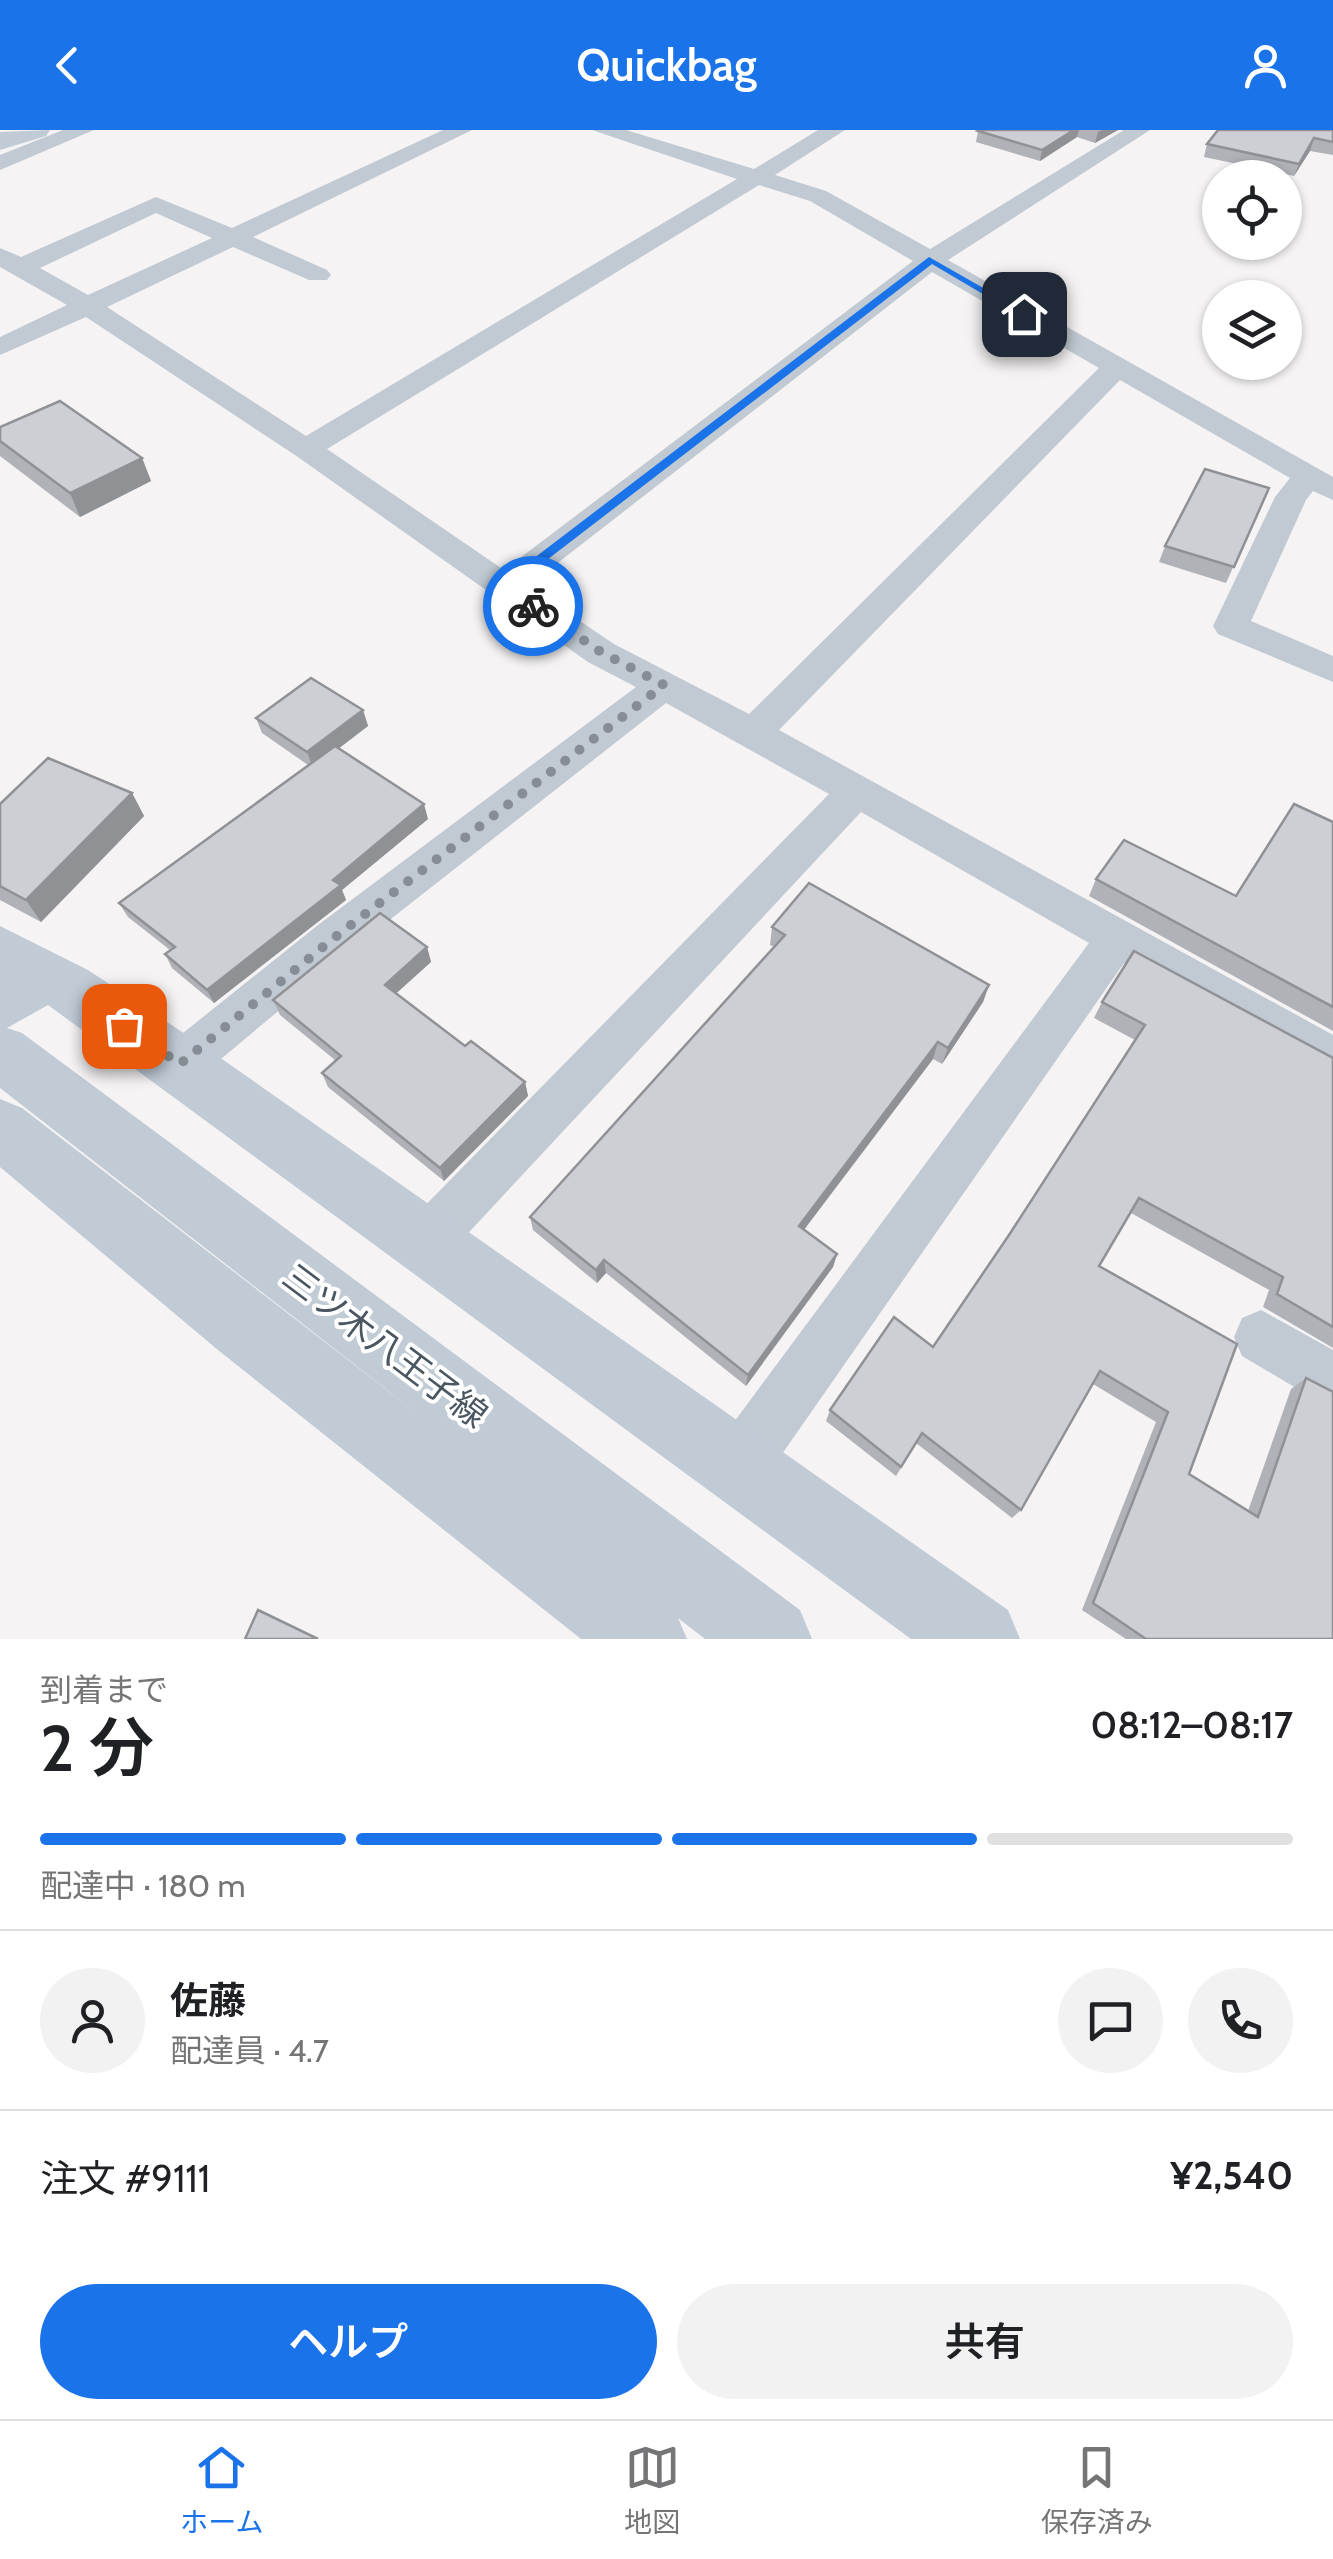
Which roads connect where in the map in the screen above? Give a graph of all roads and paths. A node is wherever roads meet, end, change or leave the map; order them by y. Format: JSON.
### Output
{"nodes":[{"id":1,"x":36,"y":130,"type":"edge"},
{"id":2,"x":84,"y":130,"type":"edge"},
{"id":3,"x":462,"y":130,"type":"edge"},
{"id":4,"x":603,"y":130,"type":"edge"},
{"id":5,"x":834,"y":130,"type":"edge"},
{"id":6,"x":1139,"y":130,"type":"edge"},
{"id":7,"x":3,"y":144,"type":"edge"},
{"id":8,"x":756,"y":178,"type":"junction"},
{"id":9,"x":232,"y":238,"type":"junction"},
{"id":10,"x":932,"y":259,"type":"junction"},
{"id":11,"x":10,"y":261,"type":"edge"},
{"id":12,"x":318,"y":275,"type":"dead end"},
{"id":13,"x":84,"y":304,"type":"junction"},
{"id":14,"x":0,"y":347,"type":"edge"},
{"id":15,"x":1116,"y":368,"type":"junction"},
{"id":16,"x":306,"y":449,"type":"junction"},
{"id":17,"x":1321,"y":483,"type":"edge"},
{"id":18,"x":504,"y":586,"type":"junction"},
{"id":19,"x":1333,"y":670,"type":"edge"},
{"id":20,"x":664,"y":685,"type":"junction"},
{"id":21,"x":753,"y":733,"type":"junction"},
{"id":22,"x":856,"y":792,"type":"junction"},
{"id":23,"x":1116,"y":940,"type":"junction"},
{"id":24,"x":17,"y":978,"type":"edge"},
{"id":25,"x":0,"y":1052,"type":"edge"},
{"id":26,"x":1333,"y":1059,"type":"edge"},
{"id":27,"x":180,"y":1064,"type":"junction"},
{"id":28,"x":0,"y":1128,"type":"edge"},
{"id":29,"x":425,"y":1242,"type":"junction"},
{"id":30,"x":1262,"y":1337,"type":"dead end"},
{"id":31,"x":1333,"y":1382,"type":"edge"},
{"id":32,"x":738,"y":1466,"type":"junction"},
{"id":33,"x":646,"y":1639,"type":"edge"},
{"id":34,"x":771,"y":1639,"type":"edge"},
{"id":35,"x":980,"y":1639,"type":"edge"}],
"edges":[{"from":1,"to":7,"type":"street"},
{"from":2,"to":7,"type":"street"},
{"from":3,"to":9,"type":"street"},
{"from":4,"to":8,"type":"street"},
{"from":5,"to":8,"type":"street"},
{"from":6,"to":10,"type":"street"},
{"from":8,"to":10,"type":"street"},
{"from":8,"to":16,"type":"street"},
{"from":9,"to":11,"type":"street"},
{"from":9,"to":12,"type":"street"},
{"from":9,"to":13,"type":"street"},
{"from":10,"to":15,"type":"street"},
{"from":10,"to":18,"type":"street"},
{"from":11,"to":13,"type":"street"},
{"from":13,"to":14,"type":"street"},
{"from":13,"to":16,"type":"street"},
{"from":15,"to":17,"type":"street"},
{"from":15,"to":21,"type":"street"},
{"from":16,"to":18,"type":"street"},
{"from":17,"to":19,"type":"street"},
{"from":18,"to":20,"type":"street"},
{"from":20,"to":21,"type":"street"},
{"from":20,"to":27,"type":"street"},
{"from":21,"to":22,"type":"street"},
{"from":22,"to":23,"type":"street"},
{"from":22,"to":29,"type":"street"},
{"from":23,"to":26,"type":"street"},
{"from":23,"to":32,"type":"street"},
{"from":24,"to":27,"type":"street"},
{"from":25,"to":34,"type":"street","name":"三ツ木八王子線"},
{"from":27,"to":29,"type":"street"},
{"from":28,"to":33,"type":"street"},
{"from":29,"to":32,"type":"street"},
{"from":30,"to":31,"type":"street"},
{"from":32,"to":35,"type":"street"}]}
